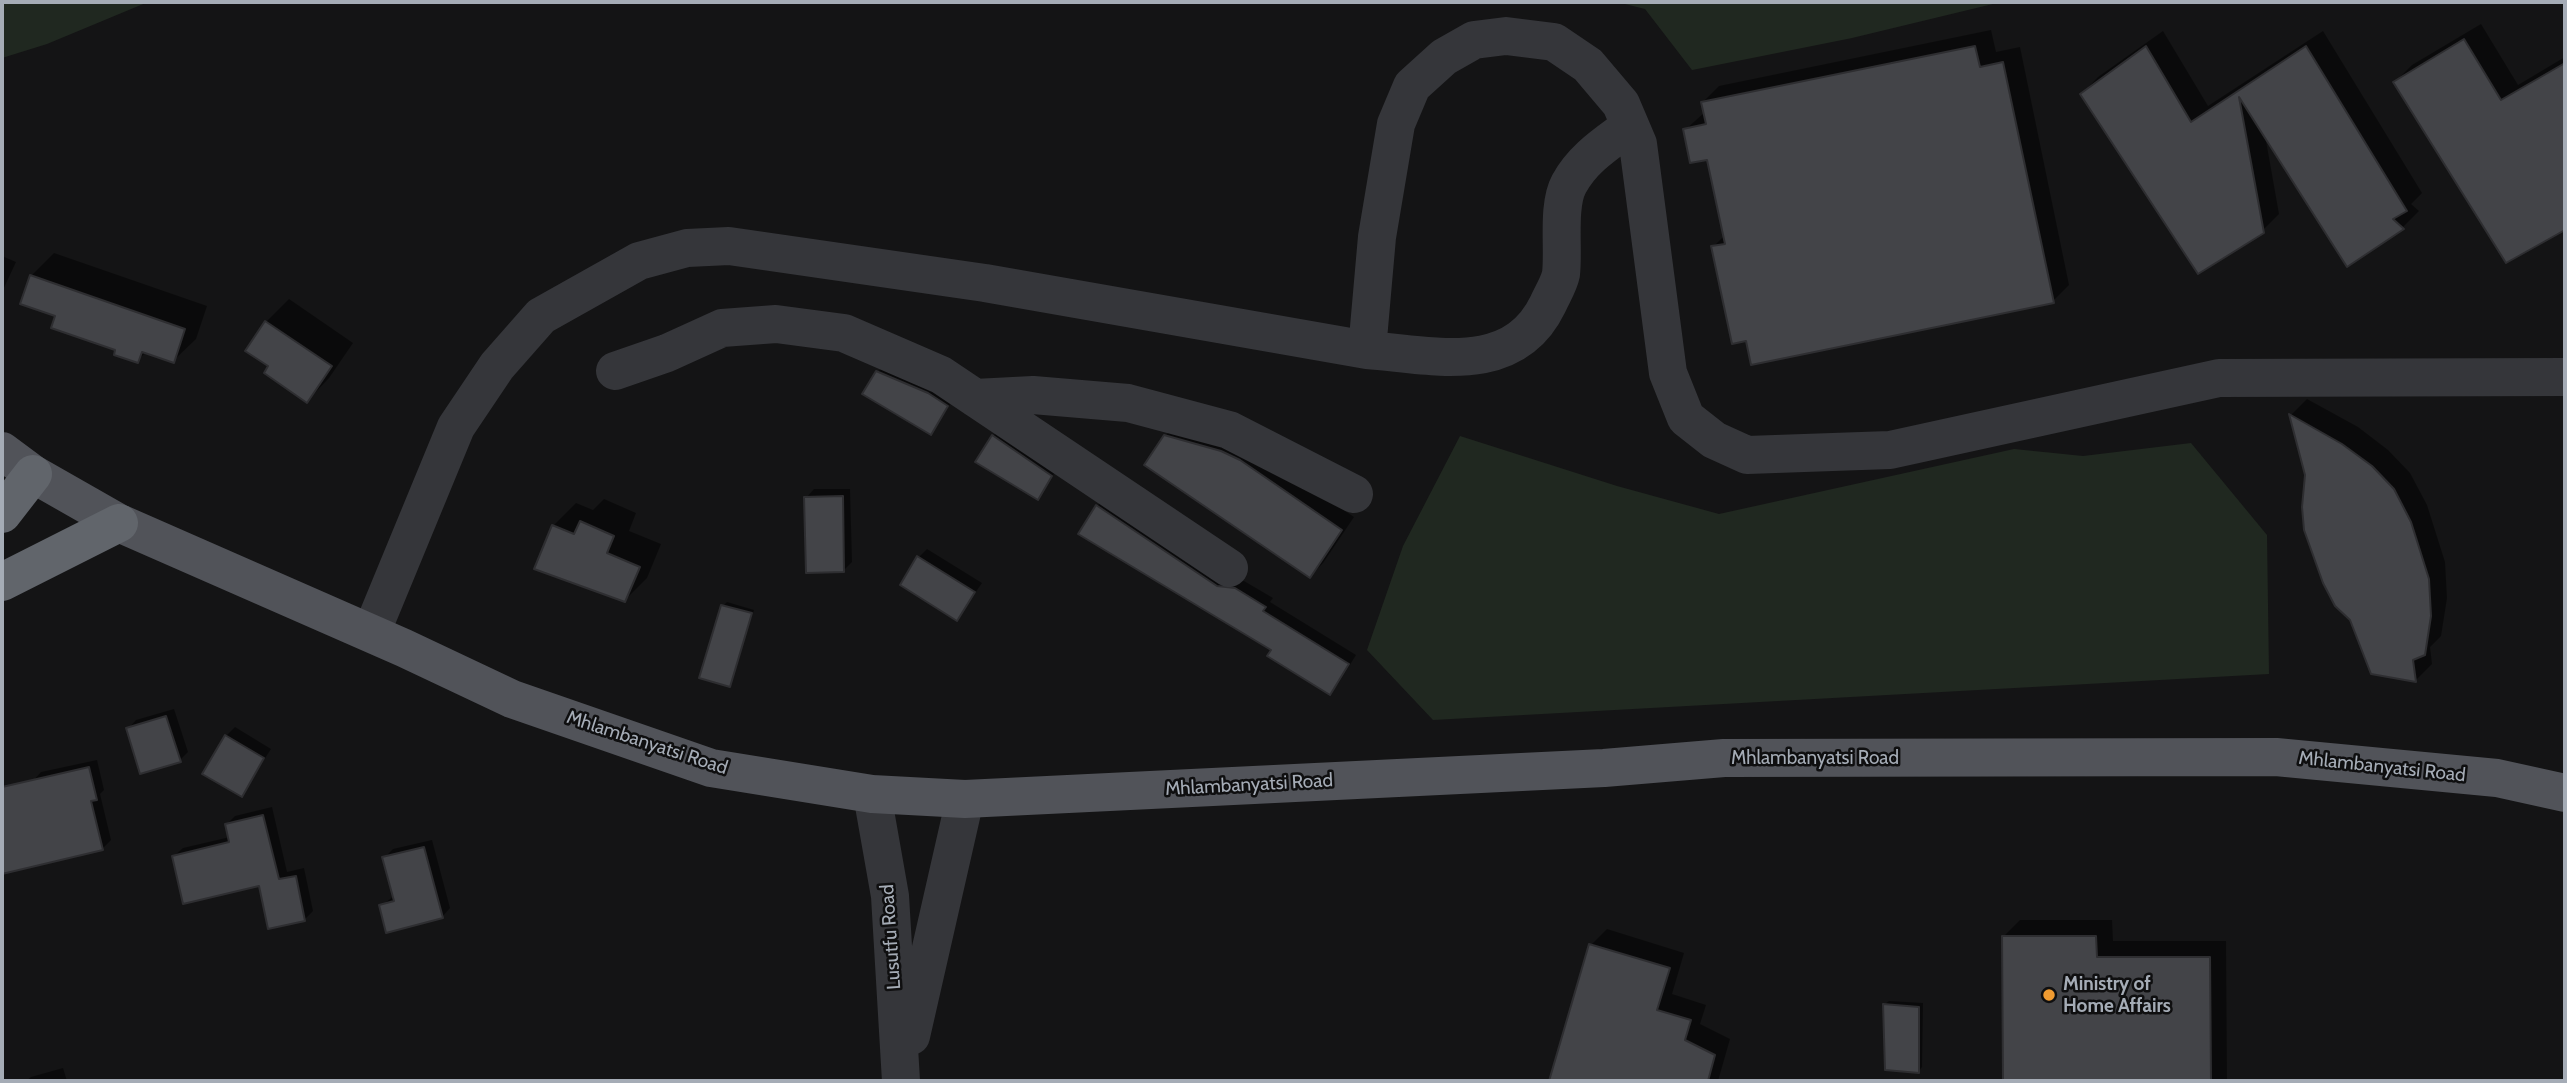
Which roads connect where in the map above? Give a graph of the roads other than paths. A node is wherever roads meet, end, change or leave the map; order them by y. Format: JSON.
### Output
{"nodes":[{"id":1,"x":1630,"y":126,"type":"junction"},
{"id":2,"x":1367,"y":350,"type":"junction"},
{"id":3,"x":615,"y":371,"type":"dead end"},
{"id":4,"x":2565,"y":377,"type":"edge"},
{"id":5,"x":975,"y":398,"type":"junction"},
{"id":6,"x":2,"y":451,"type":"edge"},
{"id":7,"x":33,"y":474,"type":"junction"},
{"id":8,"x":1353,"y":494,"type":"dead end"},
{"id":9,"x":2,"y":514,"type":"edge"},
{"id":10,"x":119,"y":523,"type":"junction"},
{"id":11,"x":1229,"y":568,"type":"dead end"},
{"id":12,"x":2,"y":582,"type":"edge"},
{"id":13,"x":371,"y":633,"type":"junction"},
{"id":14,"x":872,"y":793,"type":"junction"},
{"id":15,"x":2565,"y":793,"type":"edge"},
{"id":16,"x":965,"y":799,"type":"junction"},
{"id":17,"x":901,"y":1081,"type":"edge"}],
"edges":[{"from":1,"to":2,"type":"street"},
{"from":1,"to":2,"type":"street"},
{"from":1,"to":4,"type":"street"},
{"from":2,"to":13,"type":"street"},
{"from":3,"to":5,"type":"street"},
{"from":5,"to":8,"type":"street"},
{"from":5,"to":11,"type":"street"},
{"from":6,"to":7,"type":"main road","name":"Mhlambanyatsi Road"},
{"from":7,"to":9,"type":"highway"},
{"from":7,"to":10,"type":"main road","name":"Mhlambanyatsi Road"},
{"from":10,"to":12,"type":"highway"},
{"from":10,"to":13,"type":"main road","name":"Mhlambanyatsi Road"},
{"from":13,"to":14,"type":"main road","name":"Mhlambanyatsi Road"},
{"from":14,"to":16,"type":"main road","name":"Mhlambanyatsi Road"},
{"from":14,"to":17,"type":"street","name":"Lusutfu Road"},
{"from":15,"to":16,"type":"main road","name":"Mhlambanyatsi Road"},
{"from":16,"to":17,"type":"street","name":"Lusutfu Road"}]}
